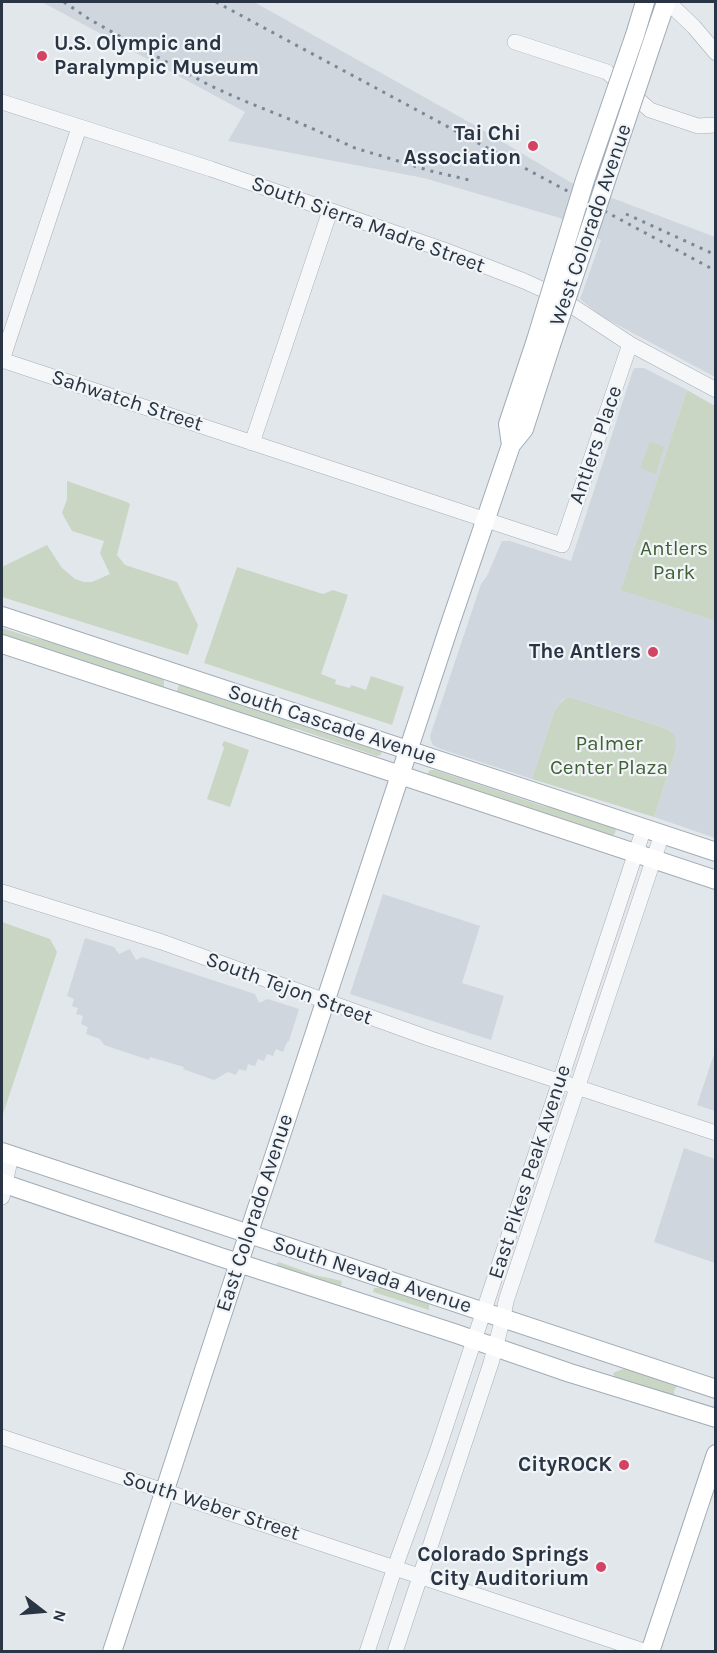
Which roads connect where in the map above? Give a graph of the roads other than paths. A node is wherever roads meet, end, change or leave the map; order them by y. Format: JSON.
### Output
{"nodes":[{"id":1,"x":645,"y":2,"type":"edge"},
{"id":2,"x":667,"y":2,"type":"edge"},
{"id":3,"x":515,"y":42,"type":"dead end"},
{"id":4,"x":716,"y":53,"type":"edge"},
{"id":5,"x":2,"y":102,"type":"edge"},
{"id":6,"x":716,"y":125,"type":"edge"},
{"id":7,"x":79,"y":128,"type":"junction"},
{"id":8,"x":330,"y":211,"type":"junction"},
{"id":9,"x":544,"y":342,"type":"junction"},
{"id":10,"x":630,"y":344,"type":"junction"},
{"id":11,"x":2,"y":360,"type":"edge"},
{"id":12,"x":716,"y":390,"type":"edge"},
{"id":13,"x":252,"y":443,"type":"junction"},
{"id":14,"x":486,"y":520,"type":"junction"},
{"id":15,"x":2,"y":616,"type":"edge"},
{"id":16,"x":2,"y":644,"type":"edge"},
{"id":17,"x":175,"y":673,"type":"junction"},
{"id":18,"x":166,"y":699,"type":"junction"},
{"id":19,"x":409,"y":750,"type":"junction"},
{"id":20,"x":401,"y":776,"type":"junction"},
{"id":21,"x":644,"y":828,"type":"junction"},
{"id":22,"x":662,"y":834,"type":"junction"},
{"id":23,"x":716,"y":852,"type":"edge"},
{"id":24,"x":636,"y":854,"type":"junction"},
{"id":25,"x":654,"y":859,"type":"junction"},
{"id":26,"x":716,"y":880,"type":"edge"},
{"id":27,"x":2,"y":892,"type":"edge"},
{"id":28,"x":614,"y":922,"type":"junction"},
{"id":29,"x":631,"y":928,"type":"junction"},
{"id":30,"x":326,"y":1002,"type":"junction"},
{"id":31,"x":560,"y":1082,"type":"junction"},
{"id":32,"x":577,"y":1087,"type":"junction"},
{"id":33,"x":716,"y":1133,"type":"edge"},
{"id":34,"x":6,"y":1154,"type":"edge"},
{"id":35,"x":3,"y":1188,"type":"edge"},
{"id":36,"x":525,"y":1189,"type":"junction"},
{"id":37,"x":541,"y":1195,"type":"junction"},
{"id":38,"x":248,"y":1235,"type":"junction"},
{"id":39,"x":239,"y":1263,"type":"junction"},
{"id":40,"x":484,"y":1311,"type":"junction"},
{"id":41,"x":503,"y":1318,"type":"junction"},
{"id":42,"x":474,"y":1340,"type":"junction"},
{"id":43,"x":496,"y":1348,"type":"junction"},
{"id":44,"x":612,"y":1354,"type":"junction"},
{"id":45,"x":570,"y":1373,"type":"junction"},
{"id":46,"x":716,"y":1389,"type":"edge"},
{"id":47,"x":716,"y":1418,"type":"edge"},
{"id":48,"x":2,"y":1437,"type":"edge"},
{"id":49,"x":716,"y":1454,"type":"edge"},
{"id":50,"x":164,"y":1491,"type":"junction"},
{"id":51,"x":395,"y":1567,"type":"junction"},
{"id":52,"x":420,"y":1576,"type":"junction"},
{"id":53,"x":112,"y":1652,"type":"edge"},
{"id":54,"x":367,"y":1652,"type":"edge"},
{"id":55,"x":395,"y":1652,"type":"edge"},
{"id":56,"x":649,"y":1652,"type":"edge"}],
"edges":[{"from":1,"to":9,"type":"main road","name":"West Colorado Avenue","bridge":true},
{"from":2,"to":4,"type":"street"},
{"from":2,"to":9,"type":"main road","name":"West Colorado Avenue","bridge":true},
{"from":3,"to":6,"type":"street"},
{"from":5,"to":7,"type":"street","name":"South Sierra Madre Street"},
{"from":7,"to":8,"type":"street","name":"South Sierra Madre Street"},
{"from":7,"to":11,"type":"street"},
{"from":8,"to":10,"type":"street","name":"South Sierra Madre Street"},
{"from":8,"to":13,"type":"street"},
{"from":9,"to":14,"type":"main road","name":"West Colorado Avenue"},
{"from":10,"to":12,"type":"street","name":"South Sierra Madre Street"},
{"from":10,"to":14,"type":"street","name":"Antlers Place"},
{"from":11,"to":13,"type":"street","name":"Sahwatch Street"},
{"from":13,"to":14,"type":"street","name":"Sahwatch Street"},
{"from":14,"to":19,"type":"main road","name":"West Colorado Avenue"},
{"from":15,"to":17,"type":"main road","name":"South Cascade Avenue"},
{"from":16,"to":18,"type":"main road","name":"South Cascade Avenue"},
{"from":17,"to":18,"type":"street"},
{"from":17,"to":19,"type":"main road","name":"South Cascade Avenue"},
{"from":18,"to":20,"type":"main road","name":"South Cascade Avenue"},
{"from":19,"to":20,"type":"main road","name":"West Colorado Avenue"},
{"from":19,"to":21,"type":"main road","name":"South Cascade Avenue"},
{"from":20,"to":24,"type":"main road","name":"South Cascade Avenue"},
{"from":20,"to":30,"type":"main road","name":"East Colorado Avenue"},
{"from":21,"to":22,"type":"main road","name":"South Cascade Avenue"},
{"from":21,"to":24,"type":"street","name":"East Pikes Peak Avenue"},
{"from":22,"to":23,"type":"main road","name":"South Cascade Avenue"},
{"from":22,"to":25,"type":"street","name":"East Pikes Peak Avenue"},
{"from":24,"to":25,"type":"main road","name":"South Cascade Avenue"},
{"from":24,"to":28,"type":"street","name":"East Pikes Peak Avenue"},
{"from":25,"to":26,"type":"main road","name":"South Cascade Avenue"},
{"from":25,"to":29,"type":"street","name":"East Pikes Peak Avenue"},
{"from":27,"to":30,"type":"street","name":"South Tejon Street"},
{"from":28,"to":29,"type":"street"},
{"from":28,"to":31,"type":"street","name":"East Pikes Peak Avenue"},
{"from":29,"to":32,"type":"street","name":"East Pikes Peak Avenue"},
{"from":30,"to":31,"type":"street","name":"South Tejon Street"},
{"from":30,"to":38,"type":"main road","name":"East Colorado Avenue"},
{"from":31,"to":32,"type":"street","name":"South Tejon Street"},
{"from":31,"to":36,"type":"street","name":"East Pikes Peak Avenue"},
{"from":32,"to":33,"type":"street","name":"South Tejon Street"},
{"from":32,"to":37,"type":"street","name":"East Pikes Peak Avenue"},
{"from":34,"to":35,"type":"street"},
{"from":34,"to":38,"type":"main road","name":"South Nevada Avenue"},
{"from":35,"to":39,"type":"main road","name":"South Nevada Avenue"},
{"from":36,"to":37,"type":"street"},
{"from":36,"to":40,"type":"street","name":"East Pikes Peak Avenue"},
{"from":37,"to":41,"type":"street","name":"East Pikes Peak Avenue"},
{"from":38,"to":39,"type":"main road","name":"East Colorado Avenue"},
{"from":38,"to":40,"type":"main road","name":"South Nevada Avenue"},
{"from":39,"to":42,"type":"main road","name":"South Nevada Avenue"},
{"from":39,"to":50,"type":"main road","name":"East Colorado Avenue"},
{"from":40,"to":41,"type":"main road","name":"South Nevada Avenue"},
{"from":40,"to":42,"type":"street","name":"East Pikes Peak Avenue"},
{"from":41,"to":43,"type":"street","name":"East Pikes Peak Avenue"},
{"from":41,"to":44,"type":"main road","name":"South Nevada Avenue"},
{"from":42,"to":43,"type":"main road","name":"South Nevada Avenue"},
{"from":42,"to":51,"type":"street","name":"East Pikes Peak Avenue"},
{"from":43,"to":45,"type":"main road","name":"South Nevada Avenue"},
{"from":43,"to":52,"type":"street","name":"East Pikes Peak Avenue"},
{"from":44,"to":45,"type":"main road"},
{"from":44,"to":46,"type":"main road","name":"South Nevada Avenue"},
{"from":45,"to":47,"type":"main road","name":"South Nevada Avenue"},
{"from":48,"to":50,"type":"street","name":"South Weber Street"},
{"from":49,"to":56,"type":"main road"},
{"from":50,"to":51,"type":"street","name":"South Weber Street"},
{"from":50,"to":53,"type":"main road","name":"East Colorado Avenue"},
{"from":51,"to":52,"type":"street","name":"South Weber Street"},
{"from":51,"to":54,"type":"street","name":"East Pikes Peak Avenue"},
{"from":52,"to":55,"type":"street","name":"East Pikes Peak Avenue"},
{"from":52,"to":56,"type":"street","name":"South Weber Street"}]}
